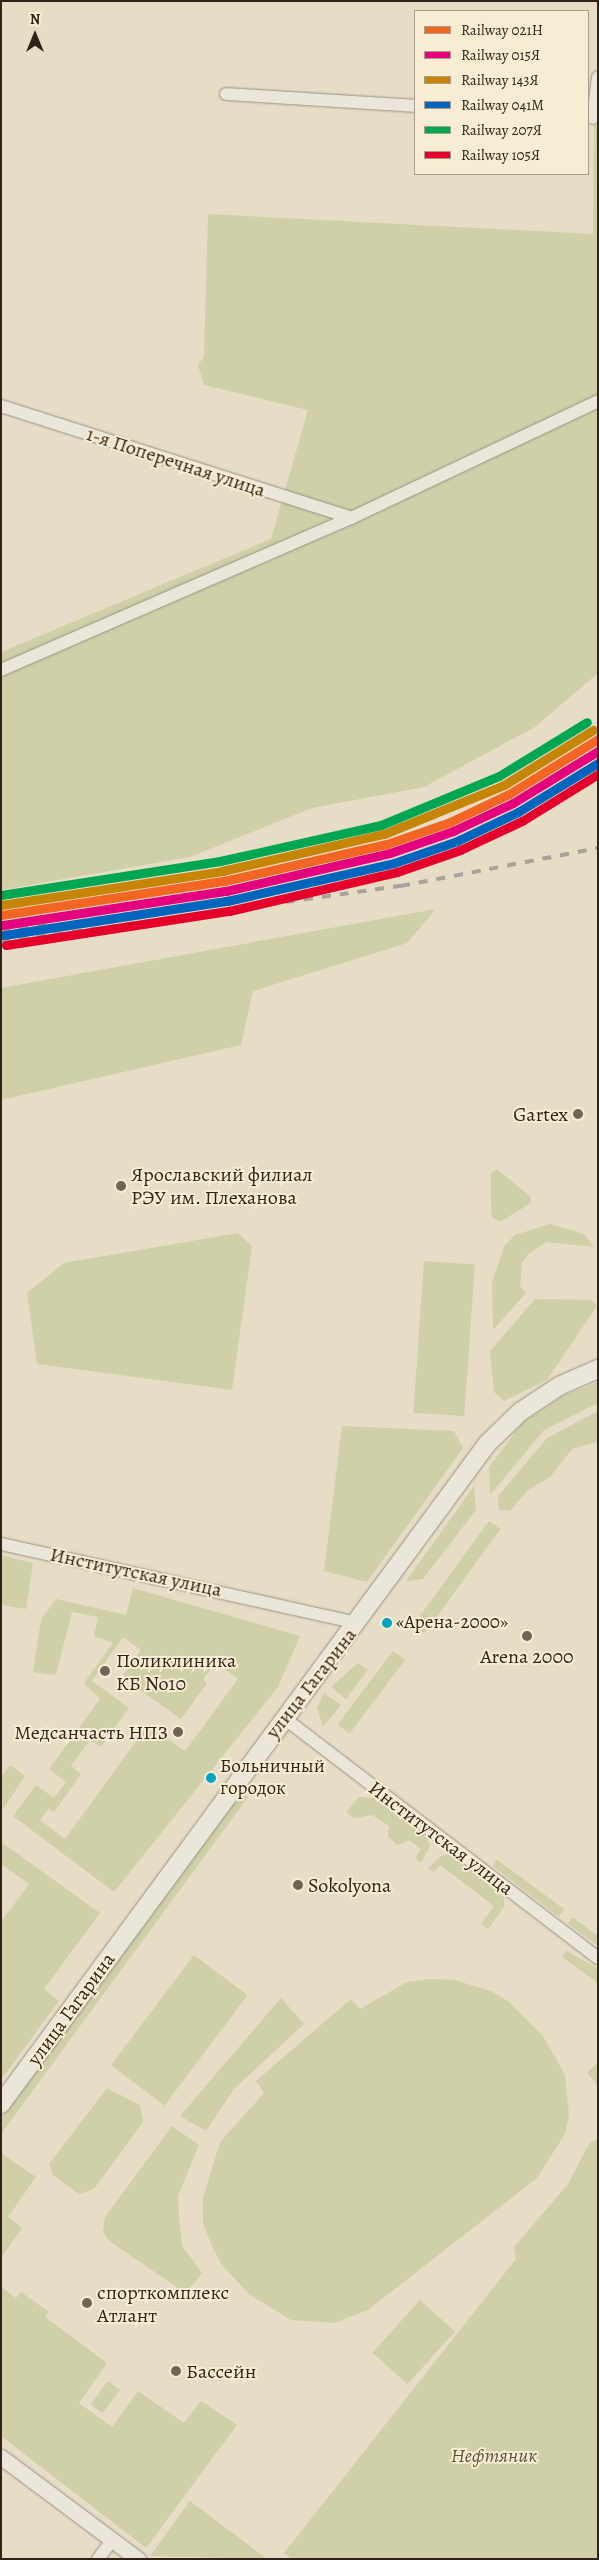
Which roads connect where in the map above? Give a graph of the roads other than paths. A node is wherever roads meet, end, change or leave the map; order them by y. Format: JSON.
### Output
{"nodes":[{"id":1,"x":598,"y":77,"type":"edge"},
{"id":2,"x":226,"y":94,"type":"dead end"},
{"id":3,"x":414,"y":106,"type":"edge"},
{"id":4,"x":593,"y":118,"type":"edge"},
{"id":5,"x":598,"y":401,"type":"edge"},
{"id":6,"x":1,"y":406,"type":"edge"},
{"id":7,"x":351,"y":518,"type":"junction"},
{"id":8,"x":1,"y":670,"type":"edge"},
{"id":9,"x":598,"y":1369,"type":"edge"},
{"id":10,"x":1,"y":1544,"type":"edge"},
{"id":11,"x":358,"y":1623,"type":"junction"},
{"id":12,"x":284,"y":1718,"type":"junction"},
{"id":13,"x":598,"y":1958,"type":"edge"},
{"id":14,"x":1,"y":2104,"type":"edge"},
{"id":15,"x":1,"y":2457,"type":"edge"},
{"id":16,"x":113,"y":2539,"type":"junction"},
{"id":17,"x":98,"y":2559,"type":"edge"},
{"id":18,"x":138,"y":2559,"type":"edge"}],
"edges":[{"from":1,"to":4,"type":"street"},
{"from":2,"to":3,"type":"street"},
{"from":5,"to":7,"type":"street"},
{"from":6,"to":7,"type":"street","name":"1-я Поперечная улица"},
{"from":7,"to":8,"type":"street"},
{"from":9,"to":11,"type":"main road","name":"улица Гагарина"},
{"from":10,"to":11,"type":"street","name":"Институтская улица"},
{"from":11,"to":12,"type":"main road","name":"улица Гагарина"},
{"from":12,"to":13,"type":"street","name":"Институтская улица"},
{"from":12,"to":14,"type":"main road","name":"улица Гагарина"},
{"from":15,"to":16,"type":"street"},
{"from":16,"to":17,"type":"street"},
{"from":16,"to":18,"type":"street"}]}
